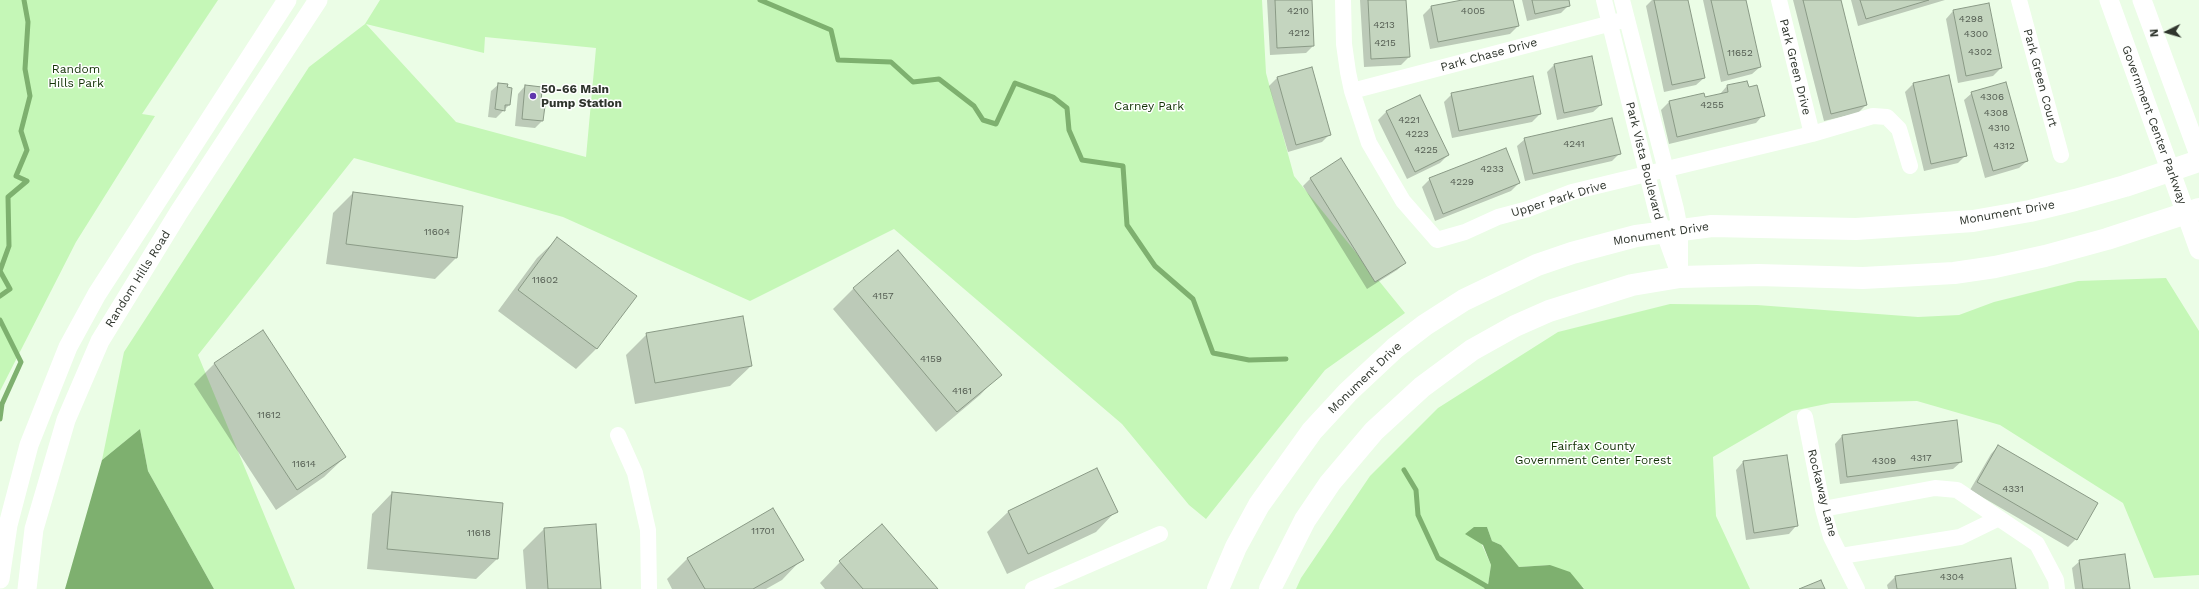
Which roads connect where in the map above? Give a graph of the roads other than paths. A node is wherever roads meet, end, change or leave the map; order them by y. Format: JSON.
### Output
{"nodes":[{"id":1,"x":287,"y":0,"type":"edge"},
{"id":2,"x":318,"y":0,"type":"edge"},
{"id":3,"x":1342,"y":0,"type":"edge"},
{"id":4,"x":1604,"y":0,"type":"edge"},
{"id":5,"x":1622,"y":0,"type":"edge"},
{"id":6,"x":1779,"y":0,"type":"edge"},
{"id":7,"x":2020,"y":0,"type":"edge"},
{"id":8,"x":2109,"y":0,"type":"edge"},
{"id":9,"x":2142,"y":0,"type":"edge"},
{"id":10,"x":1627,"y":19,"type":"junction"},
{"id":11,"x":1610,"y":23,"type":"junction"},
{"id":12,"x":1352,"y":91,"type":"junction"},
{"id":13,"x":1812,"y":134,"type":"junction"},
{"id":14,"x":2061,"y":155,"type":"dead end"},
{"id":15,"x":2199,"y":155,"type":"edge"},
{"id":16,"x":2199,"y":161,"type":"edge"},
{"id":17,"x":1910,"y":166,"type":"dead end"},
{"id":18,"x":1666,"y":170,"type":"junction"},
{"id":19,"x":2170,"y":171,"type":"junction"},
{"id":20,"x":1648,"y":174,"type":"junction"},
{"id":21,"x":2192,"y":211,"type":"edge"},
{"id":22,"x":1671,"y":231,"type":"junction"},
{"id":23,"x":2199,"y":250,"type":"edge"},
{"id":24,"x":1680,"y":277,"type":"junction"},
{"id":25,"x":1805,"y":417,"type":"dead end"},
{"id":26,"x":618,"y":435,"type":"dead end"},
{"id":27,"x":1823,"y":509,"type":"junction"},
{"id":28,"x":1999,"y":518,"type":"junction"},
{"id":29,"x":1160,"y":534,"type":"dead end"},
{"id":30,"x":1841,"y":556,"type":"junction"},
{"id":31,"x":0,"y":579,"type":"edge"},
{"id":32,"x":26,"y":589,"type":"edge"},
{"id":33,"x":648,"y":589,"type":"edge"},
{"id":34,"x":1033,"y":589,"type":"edge"},
{"id":35,"x":1218,"y":589,"type":"edge"},
{"id":36,"x":1270,"y":589,"type":"edge"},
{"id":37,"x":1857,"y":589,"type":"edge"},
{"id":38,"x":2057,"y":589,"type":"edge"}],
"edges":[{"from":1,"to":31,"type":"street"},
{"from":2,"to":32,"type":"street","name":"Random Hills Road"},
{"from":3,"to":12,"type":"street","name":"Upper Park Drive"},
{"from":4,"to":11,"type":"street","name":"Park Vista Boulevard"},
{"from":5,"to":10,"type":"street","name":"Park Vista Boulevard"},
{"from":6,"to":13,"type":"street","name":"Park Green Drive"},
{"from":7,"to":14,"type":"street","name":"Park Green Court"},
{"from":8,"to":19,"type":"street","name":"Government Center Parkway"},
{"from":9,"to":15,"type":"street"},
{"from":10,"to":11,"type":"street","name":"Park Chase Drive"},
{"from":10,"to":18,"type":"street","name":"Park Vista Boulevard"},
{"from":11,"to":12,"type":"street","name":"Park Chase Drive"},
{"from":11,"to":20,"type":"street","name":"Park Vista Boulevard"},
{"from":12,"to":20,"type":"street","name":"Upper Park Drive"},
{"from":13,"to":17,"type":"street","name":"Upper Park Drive"},
{"from":13,"to":18,"type":"street","name":"Upper Park Drive"},
{"from":16,"to":19,"type":"main road","name":"Monument Drive"},
{"from":18,"to":20,"type":"street","name":"Upper Park Drive"},
{"from":18,"to":22,"type":"street","name":"Park Vista Boulevard"},
{"from":19,"to":21,"type":"street","name":"Government Center Parkway"},
{"from":19,"to":22,"type":"main road","name":"Monument Drive"},
{"from":20,"to":22,"type":"street","name":"Park Vista Boulevard"},
{"from":21,"to":23,"type":"street","name":"Government Center Parkway"},
{"from":21,"to":24,"type":"main road"},
{"from":22,"to":24,"type":"street","name":"Park Vista Boulevard"},
{"from":22,"to":35,"type":"main road","name":"Monument Drive"},
{"from":24,"to":36,"type":"main road"},
{"from":25,"to":27,"type":"street","name":"Rockaway Lane"},
{"from":26,"to":33,"type":"street"},
{"from":27,"to":28,"type":"street"},
{"from":27,"to":30,"type":"street","name":"Rockaway Lane"},
{"from":28,"to":30,"type":"street"},
{"from":28,"to":38,"type":"street"},
{"from":29,"to":34,"type":"street"},
{"from":30,"to":37,"type":"street","name":"Rockaway Lane"}]}
